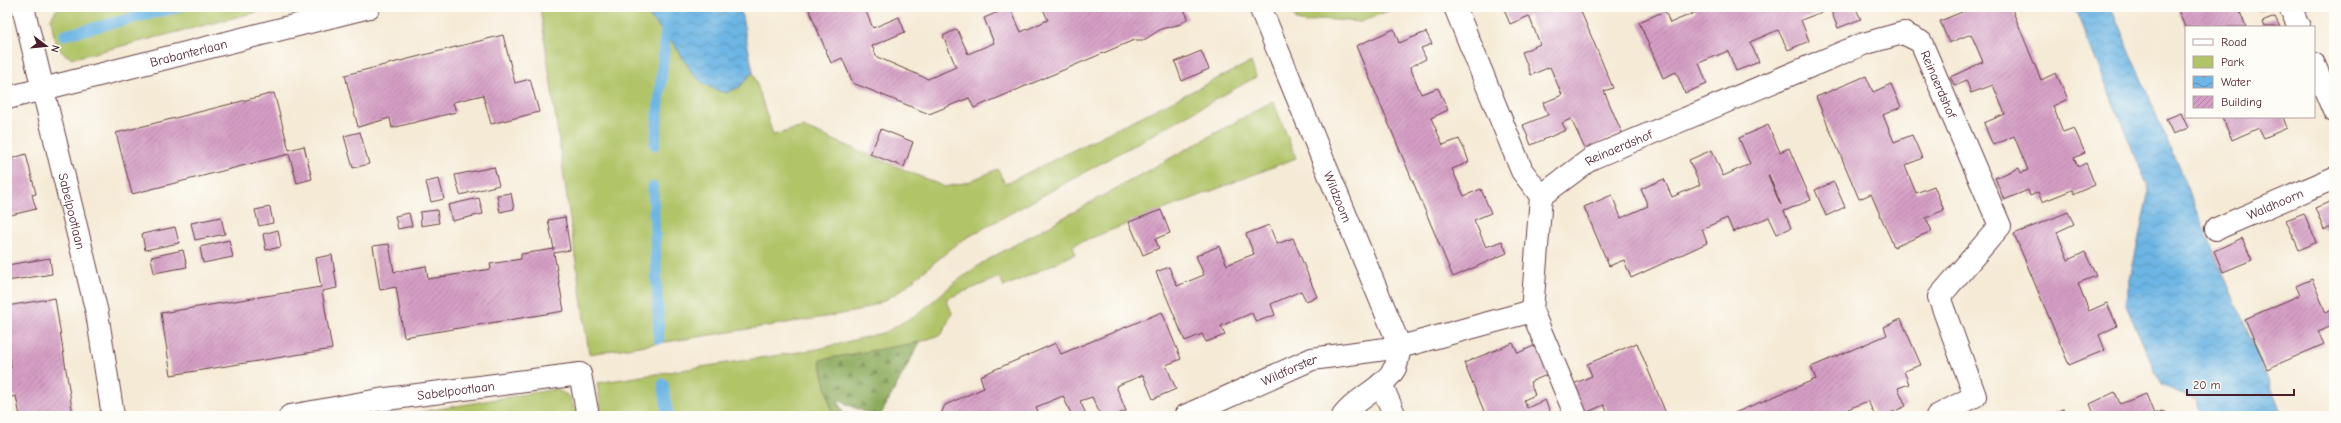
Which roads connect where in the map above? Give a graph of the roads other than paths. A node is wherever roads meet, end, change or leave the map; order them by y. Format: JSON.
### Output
{"nodes":[{"id":1,"x":23,"y":7,"type":"edge"},
{"id":2,"x":369,"y":7,"type":"edge"},
{"id":3,"x":1260,"y":7,"type":"edge"},
{"id":4,"x":1455,"y":7,"type":"edge"},
{"id":5,"x":2290,"y":7,"type":"edge"},
{"id":6,"x":2299,"y":26,"type":"edge"},
{"id":7,"x":2315,"y":66,"type":"edge"},
{"id":8,"x":41,"y":89,"type":"junction"},
{"id":9,"x":7,"y":98,"type":"edge"},
{"id":10,"x":2334,"y":111,"type":"edge"},
{"id":11,"x":2334,"y":178,"type":"edge"},
{"id":12,"x":1541,"y":196,"type":"junction"},
{"id":13,"x":2216,"y":229,"type":"dead end"},
{"id":14,"x":1532,"y":311,"type":"junction"},
{"id":15,"x":1400,"y":347,"type":"junction"},
{"id":16,"x":1381,"y":384,"type":"junction"},
{"id":17,"x":1940,"y":415,"type":"edge"},
{"id":18,"x":113,"y":416,"type":"edge"},
{"id":19,"x":290,"y":416,"type":"edge"},
{"id":20,"x":588,"y":416,"type":"edge"},
{"id":21,"x":1185,"y":416,"type":"edge"},
{"id":22,"x":1343,"y":416,"type":"edge"},
{"id":23,"x":1395,"y":416,"type":"edge"},
{"id":24,"x":1576,"y":416,"type":"edge"}],
"edges":[{"from":1,"to":8,"type":"street","name":"Sabelpootlaan"},
{"from":2,"to":8,"type":"street","name":"Brabanterlaan"},
{"from":3,"to":15,"type":"street","name":"Wildzoom"},
{"from":4,"to":12,"type":"street"},
{"from":5,"to":6,"type":"street"},
{"from":7,"to":10,"type":"street"},
{"from":8,"to":9,"type":"street","name":"Brabanterlaan"},
{"from":8,"to":18,"type":"street","name":"Sabelpootlaan"},
{"from":11,"to":13,"type":"street","name":"Waldhoorn"},
{"from":12,"to":14,"type":"street"},
{"from":12,"to":17,"type":"street","name":"Reinaerdshof"},
{"from":14,"to":15,"type":"street"},
{"from":14,"to":24,"type":"street"},
{"from":15,"to":16,"type":"street"},
{"from":15,"to":21,"type":"street","name":"Wildforster"},
{"from":16,"to":22,"type":"street"},
{"from":16,"to":23,"type":"street"},
{"from":19,"to":20,"type":"street","name":"Sabelpootlaan"}]}
